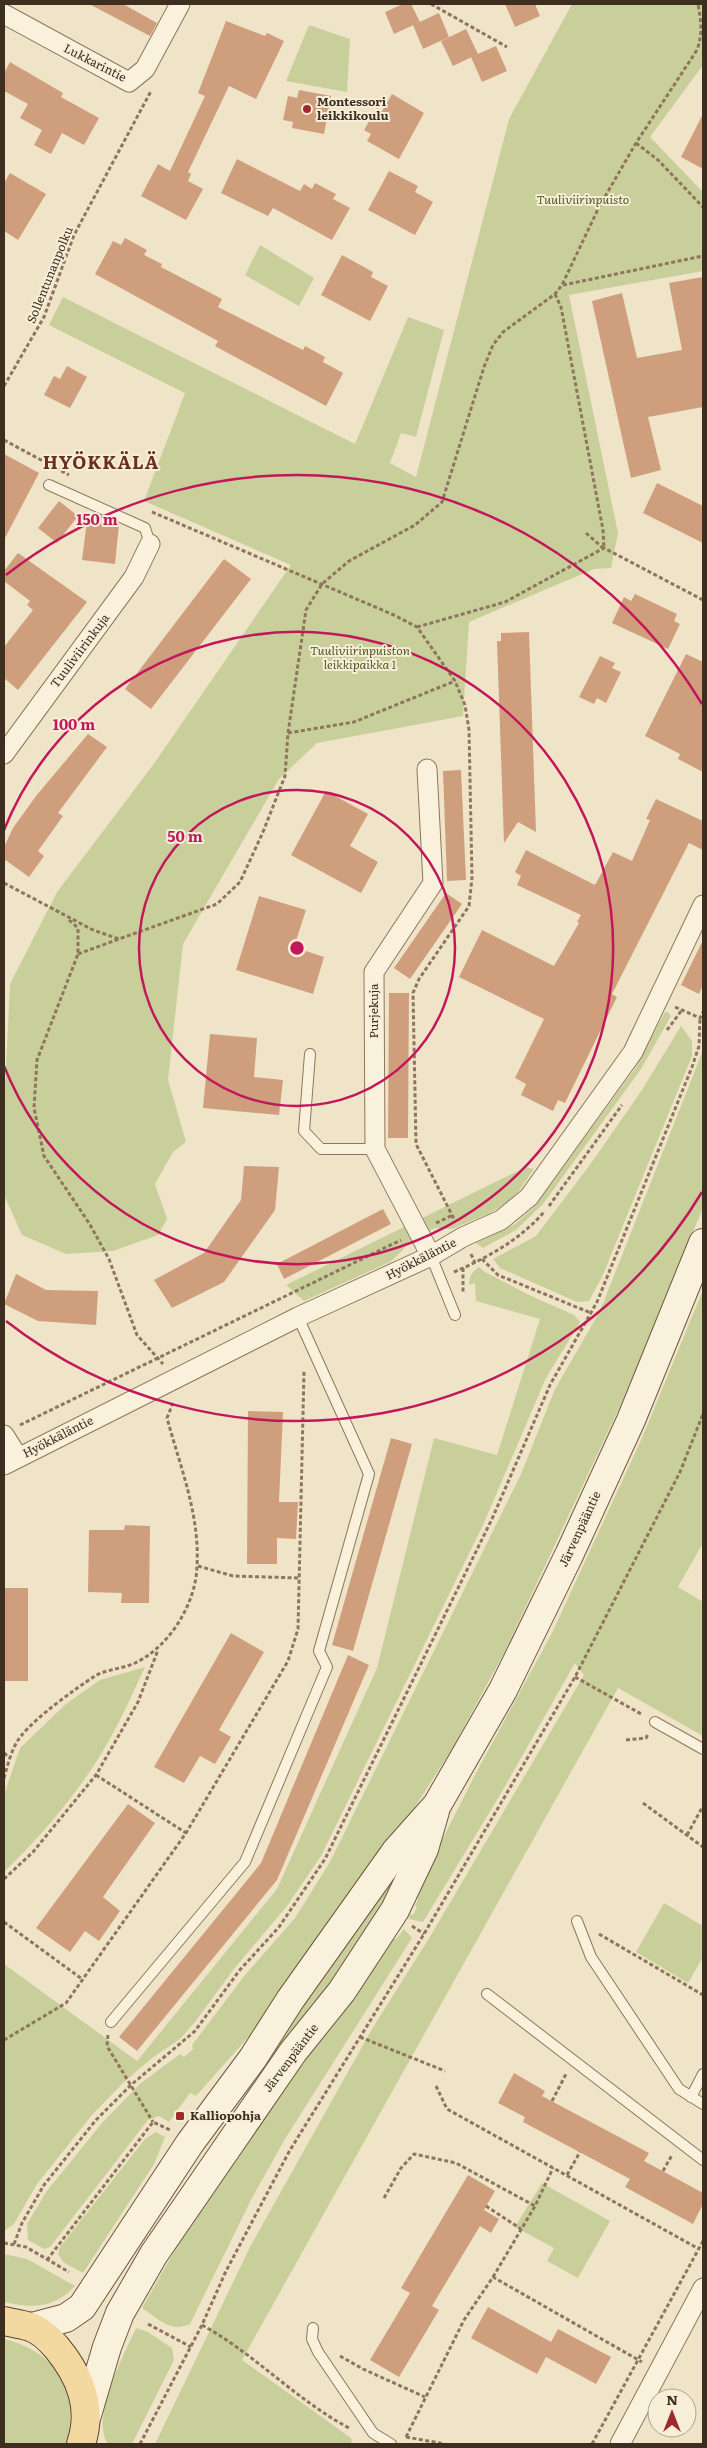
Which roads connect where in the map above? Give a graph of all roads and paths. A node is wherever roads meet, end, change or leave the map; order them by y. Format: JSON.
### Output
{"nodes":[{"id":1,"x":180,"y":4,"type":"edge"},
{"id":2,"x":431,"y":4,"type":"edge"},
{"id":3,"x":698,"y":4,"type":"edge"},
{"id":4,"x":4,"y":14,"type":"edge"},
{"id":5,"x":507,"y":47,"type":"dead end"},
{"id":6,"x":136,"y":116,"type":"dead end"},
{"id":7,"x":636,"y":143,"type":"junction"},
{"id":8,"x":703,"y":207,"type":"edge"},
{"id":9,"x":703,"y":256,"type":"edge"},
{"id":10,"x":562,"y":285,"type":"junction"},
{"id":11,"x":554,"y":294,"type":"junction"},
{"id":12,"x":4,"y":386,"type":"edge"},
{"id":13,"x":4,"y":440,"type":"edge"},
{"id":14,"x":74,"y":477,"type":"dead end"},
{"id":15,"x":49,"y":485,"type":"dead end"},
{"id":16,"x":150,"y":511,"type":"dead end"},
{"id":17,"x":586,"y":533,"type":"dead end"},
{"id":18,"x":150,"y":544,"type":"joint"},
{"id":19,"x":604,"y":548,"type":"junction"},
{"id":20,"x":322,"y":584,"type":"junction"},
{"id":21,"x":703,"y":600,"type":"edge"},
{"id":22,"x":417,"y":628,"type":"junction"},
{"id":23,"x":455,"y":681,"type":"junction"},
{"id":24,"x":288,"y":733,"type":"junction"},
{"id":25,"x":4,"y":754,"type":"edge"},
{"id":26,"x":426,"y":770,"type":"dead end"},
{"id":27,"x":4,"y":883,"type":"edge"},
{"id":28,"x":703,"y":905,"type":"edge"},
{"id":29,"x":66,"y":918,"type":"junction"},
{"id":30,"x":119,"y":939,"type":"junction"},
{"id":31,"x":78,"y":954,"type":"junction"},
{"id":32,"x":658,"y":999,"type":"junction"},
{"id":33,"x":703,"y":1012,"type":"edge"},
{"id":34,"x":700,"y":1018,"type":"junction"},
{"id":35,"x":702,"y":1027,"type":"edge"},
{"id":36,"x":310,"y":1054,"type":"dead end"},
{"id":37,"x":375,"y":1149,"type":"junction"},
{"id":38,"x":453,"y":1215,"type":"junction"},
{"id":39,"x":418,"y":1231,"type":"junction"},
{"id":40,"x":463,"y":1237,"type":"junction"},
{"id":41,"x":703,"y":1243,"type":"edge"},
{"id":42,"x":431,"y":1256,"type":"junction"},
{"id":43,"x":482,"y":1258,"type":"dead end"},
{"id":44,"x":475,"y":1263,"type":"dead end"},
{"id":45,"x":591,"y":1313,"type":"junction"},
{"id":46,"x":454,"y":1315,"type":"dead end"},
{"id":47,"x":298,"y":1317,"type":"junction"},
{"id":48,"x":158,"y":1360,"type":"junction"},
{"id":49,"x":304,"y":1369,"type":"dead end"},
{"id":50,"x":174,"y":1402,"type":"dead end"},
{"id":51,"x":703,"y":1414,"type":"edge"},
{"id":52,"x":9,"y":1432,"type":"edge"},
{"id":53,"x":11,"y":1461,"type":"edge"},
{"id":54,"x":198,"y":1566,"type":"junction"},
{"id":55,"x":300,"y":1578,"type":"junction"},
{"id":56,"x":158,"y":1649,"type":"junction"},
{"id":57,"x":575,"y":1676,"type":"junction"},
{"id":58,"x":655,"y":1722,"type":"joint"},
{"id":59,"x":703,"y":1749,"type":"edge"},
{"id":60,"x":4,"y":1753,"type":"edge"},
{"id":61,"x":10,"y":1758,"type":"junction"},
{"id":62,"x":96,"y":1775,"type":"junction"},
{"id":63,"x":4,"y":1778,"type":"edge"},
{"id":64,"x":643,"y":1803,"type":"dead end"},
{"id":65,"x":437,"y":1805,"type":"junction"},
{"id":66,"x":703,"y":1806,"type":"edge"},
{"id":67,"x":186,"y":1833,"type":"junction"},
{"id":68,"x":687,"y":1835,"type":"junction"},
{"id":69,"x":703,"y":1847,"type":"edge"},
{"id":70,"x":4,"y":1879,"type":"edge"},
{"id":71,"x":577,"y":1921,"type":"joint"},
{"id":72,"x":4,"y":1922,"type":"edge"},
{"id":73,"x":82,"y":1979,"type":"junction"},
{"id":74,"x":487,"y":1994,"type":"dead end"},
{"id":75,"x":703,"y":1995,"type":"edge"},
{"id":76,"x":110,"y":2022,"type":"joint"},
{"id":77,"x":360,"y":2036,"type":"junction"},
{"id":78,"x":4,"y":2040,"type":"edge"},
{"id":79,"x":573,"y":2060,"type":"junction"},
{"id":80,"x":445,"y":2071,"type":"dead end"},
{"id":81,"x":703,"y":2074,"type":"edge"},
{"id":82,"x":131,"y":2085,"type":"junction"},
{"id":83,"x":436,"y":2086,"type":"dead end"},
{"id":84,"x":691,"y":2097,"type":"junction"},
{"id":85,"x":552,"y":2101,"type":"dead end"},
{"id":86,"x":703,"y":2104,"type":"edge"},
{"id":87,"x":153,"y":2122,"type":"junction"},
{"id":88,"x":170,"y":2130,"type":"dead end"},
{"id":89,"x":580,"y":2152,"type":"dead end"},
{"id":90,"x":703,"y":2160,"type":"edge"},
{"id":91,"x":553,"y":2168,"type":"junction"},
{"id":92,"x":567,"y":2175,"type":"junction"},
{"id":93,"x":384,"y":2198,"type":"dead end"},
{"id":94,"x":486,"y":2206,"type":"dead end"},
{"id":95,"x":535,"y":2206,"type":"junction"},
{"id":96,"x":521,"y":2229,"type":"junction"},
{"id":97,"x":703,"y":2241,"type":"edge"},
{"id":98,"x":4,"y":2243,"type":"edge"},
{"id":99,"x":14,"y":2244,"type":"junction"},
{"id":100,"x":699,"y":2248,"type":"junction"},
{"id":101,"x":47,"y":2260,"type":"junction"},
{"id":102,"x":69,"y":2272,"type":"dead end"},
{"id":103,"x":493,"y":2277,"type":"junction"},
{"id":104,"x":703,"y":2288,"type":"edge"},
{"id":105,"x":4,"y":2321,"type":"edge"},
{"id":106,"x":148,"y":2324,"type":"dead end"},
{"id":107,"x":202,"y":2325,"type":"junction"},
{"id":108,"x":32,"y":2327,"type":"junction"},
{"id":109,"x":313,"y":2328,"type":"dead end"},
{"id":110,"x":312,"y":2339,"type":"junction"},
{"id":111,"x":191,"y":2347,"type":"junction"},
{"id":112,"x":639,"y":2361,"type":"junction"},
{"id":113,"x":657,"y":2371,"type":"junction"},
{"id":114,"x":425,"y":2397,"type":"junction"},
{"id":115,"x":87,"y":2415,"type":"junction"},
{"id":116,"x":354,"y":2431,"type":"dead end"},
{"id":117,"x":406,"y":2437,"type":"dead end"},
{"id":118,"x":81,"y":2444,"type":"edge"},
{"id":119,"x":140,"y":2444,"type":"edge"},
{"id":120,"x":391,"y":2444,"type":"edge"},
{"id":121,"x":592,"y":2444,"type":"edge"},
{"id":122,"x":620,"y":2444,"type":"edge"}],
"edges":[{"from":1,"to":4,"type":"street","name":"Lukkarintie"},
{"from":2,"to":5,"type":"path"},
{"from":3,"to":7,"type":"path"},
{"from":6,"to":12,"type":"path","name":"Sollentunanpolku"},
{"from":7,"to":8,"type":"path"},
{"from":7,"to":10,"type":"path"},
{"from":9,"to":10,"type":"path"},
{"from":10,"to":11,"type":"path"},
{"from":11,"to":19,"type":"path"},
{"from":11,"to":20,"type":"path"},
{"from":13,"to":14,"type":"path"},
{"from":15,"to":18,"type":"lane"},
{"from":16,"to":20,"type":"path"},
{"from":17,"to":19,"type":"path"},
{"from":18,"to":25,"type":"street","name":"Tuuliviirinkuja"},
{"from":19,"to":21,"type":"path"},
{"from":19,"to":22,"type":"path"},
{"from":20,"to":22,"type":"path"},
{"from":20,"to":24,"type":"path"},
{"from":22,"to":23,"type":"path"},
{"from":23,"to":24,"type":"path"},
{"from":23,"to":38,"type":"path"},
{"from":24,"to":30,"type":"path"},
{"from":26,"to":37,"type":"street","name":"Purjekuja"},
{"from":27,"to":29,"type":"path"},
{"from":28,"to":32,"type":"street","name":"Hyökkäläntie"},
{"from":29,"to":30,"type":"path"},
{"from":29,"to":31,"type":"path"},
{"from":30,"to":31,"type":"path"},
{"from":31,"to":48,"type":"path"},
{"from":32,"to":34,"type":"path"},
{"from":32,"to":40,"type":"street","name":"Hyökkäläntie"},
{"from":33,"to":34,"type":"path"},
{"from":34,"to":35,"type":"path"},
{"from":35,"to":45,"type":"path"},
{"from":36,"to":37,"type":"lane"},
{"from":37,"to":39,"type":"street","name":"Purjekuja"},
{"from":38,"to":39,"type":"path"},
{"from":38,"to":40,"type":"path"},
{"from":39,"to":42,"type":"street","name":"Purjekuja"},
{"from":39,"to":48,"type":"path"},
{"from":40,"to":42,"type":"street","name":"Hyökkäläntie"},
{"from":40,"to":44,"type":"path"},
{"from":41,"to":65,"type":"main road","name":"Järvenpääntie"},
{"from":42,"to":46,"type":"lane"},
{"from":42,"to":47,"type":"street","name":"Hyökkäläntie"},
{"from":43,"to":45,"type":"path"},
{"from":45,"to":82,"type":"path"},
{"from":47,"to":53,"type":"street","name":"Hyökkäläntie"},
{"from":47,"to":76,"type":"lane"},
{"from":48,"to":52,"type":"path"},
{"from":49,"to":55,"type":"path"},
{"from":50,"to":54,"type":"path"},
{"from":51,"to":57,"type":"path"},
{"from":52,"to":53,"type":"street"},
{"from":54,"to":55,"type":"path"},
{"from":54,"to":56,"type":"path"},
{"from":55,"to":67,"type":"path"},
{"from":56,"to":61,"type":"path"},
{"from":56,"to":62,"type":"path"},
{"from":57,"to":58,"type":"path"},
{"from":57,"to":77,"type":"path"},
{"from":58,"to":59,"type":"lane"},
{"from":60,"to":61,"type":"path"},
{"from":61,"to":63,"type":"path"},
{"from":62,"to":67,"type":"path"},
{"from":62,"to":70,"type":"path"},
{"from":64,"to":68,"type":"path"},
{"from":65,"to":108,"type":"main road","name":"Järvenpääntie"},
{"from":65,"to":115,"type":"main road","name":"Järvenpääntie"},
{"from":66,"to":68,"type":"path"},
{"from":67,"to":73,"type":"path"},
{"from":68,"to":69,"type":"path"},
{"from":71,"to":75,"type":"path"},
{"from":71,"to":84,"type":"lane"},
{"from":72,"to":73,"type":"path"},
{"from":73,"to":78,"type":"path"},
{"from":74,"to":79,"type":"lane"},
{"from":76,"to":82,"type":"path"},
{"from":77,"to":80,"type":"path"},
{"from":77,"to":107,"type":"path"},
{"from":79,"to":85,"type":"path"},
{"from":79,"to":90,"type":"lane"},
{"from":81,"to":84,"type":"lane"},
{"from":82,"to":87,"type":"path"},
{"from":82,"to":99,"type":"path"},
{"from":83,"to":91,"type":"path"},
{"from":84,"to":86,"type":"lane"},
{"from":87,"to":88,"type":"path"},
{"from":87,"to":101,"type":"path"},
{"from":89,"to":92,"type":"path"},
{"from":91,"to":92,"type":"path"},
{"from":91,"to":95,"type":"path"},
{"from":92,"to":100,"type":"path"},
{"from":93,"to":95,"type":"path"},
{"from":94,"to":96,"type":"path"},
{"from":95,"to":96,"type":"path"},
{"from":96,"to":103,"type":"path"},
{"from":97,"to":100,"type":"path"},
{"from":98,"to":99,"type":"path"},
{"from":99,"to":101,"type":"path"},
{"from":100,"to":112,"type":"path"},
{"from":101,"to":102,"type":"path"},
{"from":103,"to":112,"type":"path"},
{"from":103,"to":114,"type":"path"},
{"from":104,"to":113,"type":"street"},
{"from":105,"to":108,"type":"main road"},
{"from":106,"to":111,"type":"path"},
{"from":107,"to":111,"type":"path"},
{"from":107,"to":116,"type":"path"},
{"from":108,"to":115,"type":"main road"},
{"from":109,"to":110,"type":"lane"},
{"from":110,"to":114,"type":"path"},
{"from":110,"to":120,"type":"lane"},
{"from":111,"to":119,"type":"path"},
{"from":112,"to":113,"type":"path"},
{"from":112,"to":121,"type":"path"},
{"from":113,"to":122,"type":"street"},
{"from":114,"to":117,"type":"path"},
{"from":115,"to":118,"type":"main road"}]}
